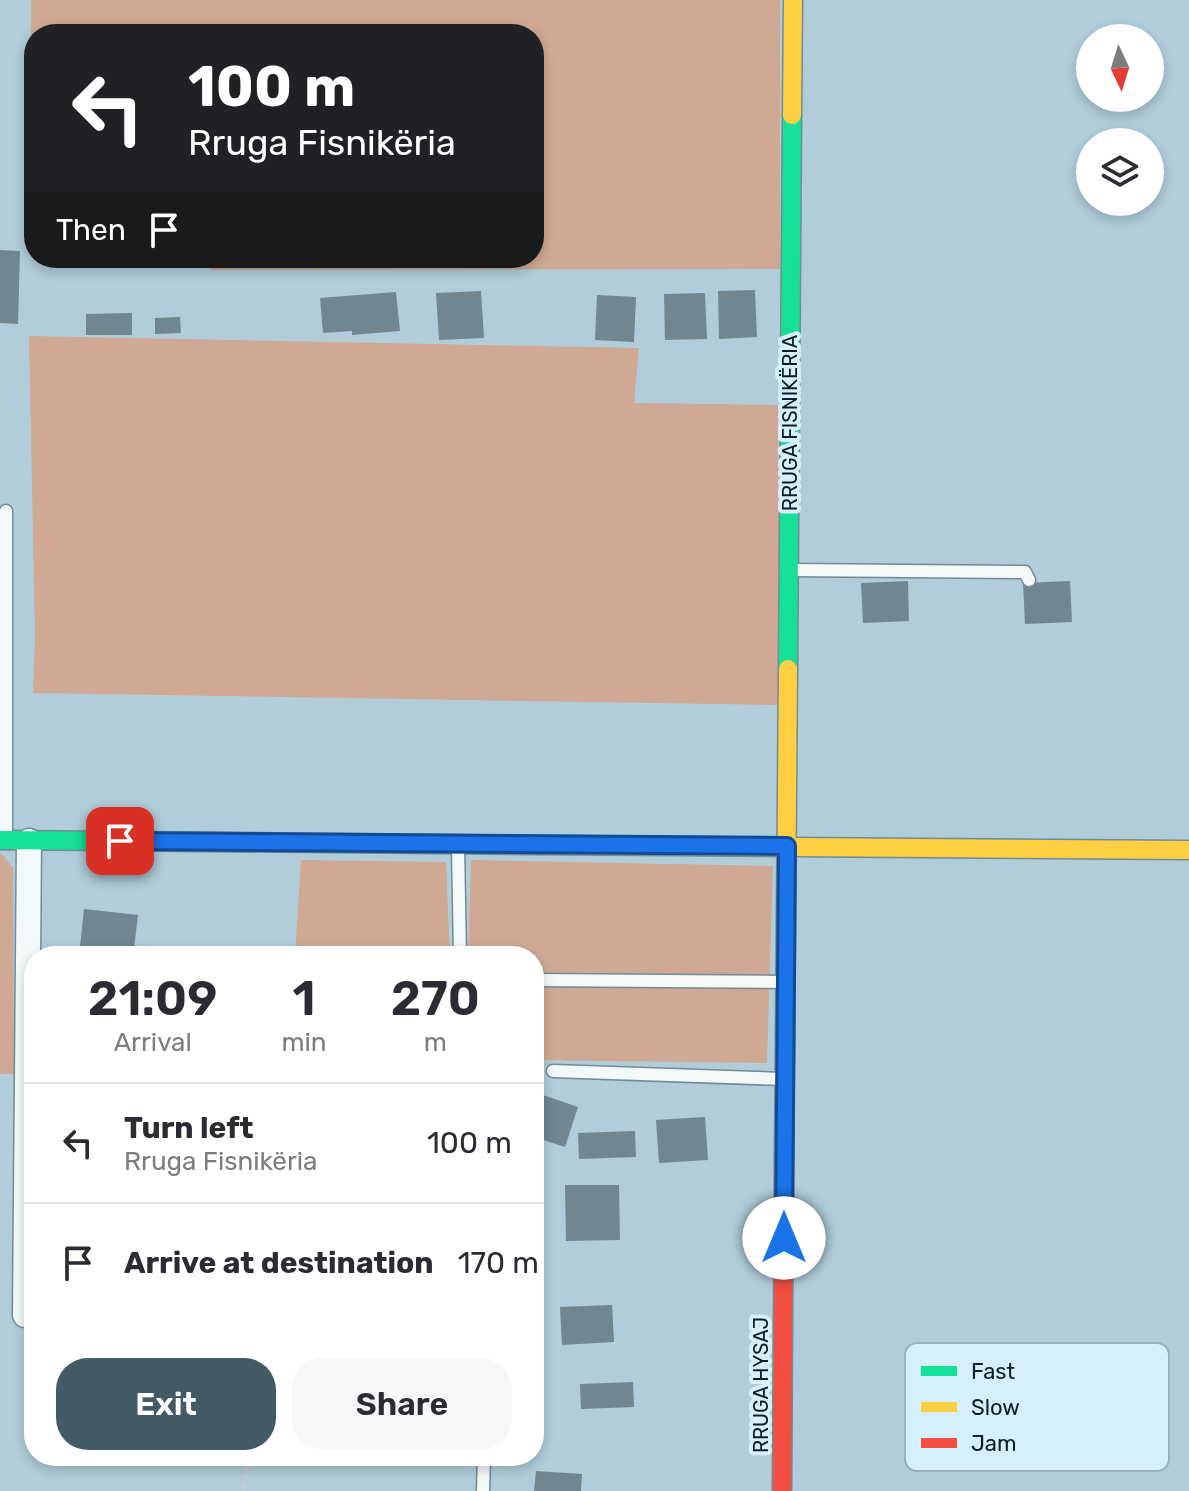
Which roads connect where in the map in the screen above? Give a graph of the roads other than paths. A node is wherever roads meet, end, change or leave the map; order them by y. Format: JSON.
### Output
{"nodes":[{"id":1,"x":793,"y":0,"type":"edge"},
{"id":2,"x":6,"y":511,"type":"dead end"},
{"id":3,"x":3,"y":560,"type":"edge"},
{"id":4,"x":789,"y":570,"type":"junction"},
{"id":5,"x":1029,"y":580,"type":"dead end"},
{"id":6,"x":12,"y":840,"type":"edge"},
{"id":7,"x":458,"y":844,"type":"junction"},
{"id":8,"x":787,"y":846,"type":"junction"},
{"id":9,"x":1189,"y":850,"type":"edge"},
{"id":10,"x":460,"y":946,"type":"edge"},
{"id":11,"x":544,"y":980,"type":"edge"},
{"id":12,"x":786,"y":982,"type":"junction"},
{"id":13,"x":553,"y":1071,"type":"dead end"},
{"id":14,"x":785,"y":1079,"type":"junction"},
{"id":15,"x":24,"y":1278,"type":"edge"},
{"id":16,"x":484,"y":1466,"type":"edge"},
{"id":17,"x":483,"y":1491,"type":"edge"},
{"id":18,"x":782,"y":1491,"type":"edge"}],
"edges":[{"from":1,"to":4,"type":"street","name":"RRUGA FISNIKËRIA"},
{"from":2,"to":3,"type":"lane"},
{"from":3,"to":6,"type":"lane"},
{"from":4,"to":5,"type":"lane"},
{"from":4,"to":8,"type":"street","name":"RRUGA FISNIKËRIA"},
{"from":6,"to":7,"type":"street"},
{"from":6,"to":15,"type":"street"},
{"from":7,"to":8,"type":"street"},
{"from":7,"to":10,"type":"lane"},
{"from":8,"to":9,"type":"street"},
{"from":8,"to":12,"type":"street","name":"RRUGA HYSAJ"},
{"from":11,"to":12,"type":"lane"},
{"from":12,"to":14,"type":"street","name":"RRUGA HYSAJ"},
{"from":13,"to":14,"type":"lane"},
{"from":14,"to":18,"type":"street","name":"RRUGA HYSAJ"},
{"from":16,"to":17,"type":"lane"}]}
